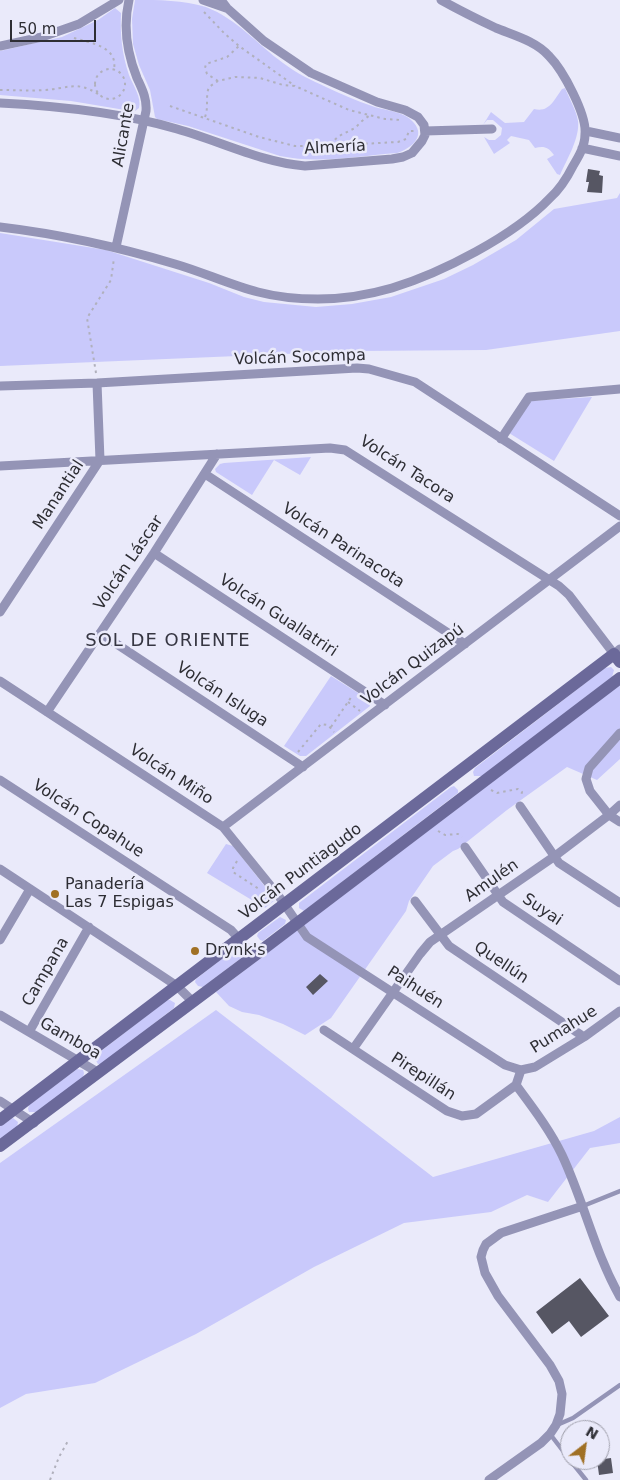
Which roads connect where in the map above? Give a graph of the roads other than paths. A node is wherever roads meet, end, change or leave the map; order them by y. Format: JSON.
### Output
{"nodes":[{"id":1,"x":119,"y":0,"type":"edge"},
{"id":2,"x":129,"y":0,"type":"edge"},
{"id":3,"x":441,"y":0,"type":"edge"},
{"id":4,"x":202,"y":4,"type":"edge"},
{"id":5,"x":224,"y":4,"type":"edge"},
{"id":6,"x":0,"y":46,"type":"edge"},
{"id":7,"x":0,"y":103,"type":"edge"},
{"id":8,"x":145,"y":122,"type":"junction"},
{"id":9,"x":492,"y":129,"type":"dead end"},
{"id":10,"x":425,"y":131,"type":"junction"},
{"id":11,"x":586,"y":133,"type":"junction"},
{"id":12,"x":620,"y":138,"type":"edge"},
{"id":13,"x":582,"y":148,"type":"junction"},
{"id":14,"x":620,"y":156,"type":"edge"},
{"id":15,"x":0,"y":227,"type":"edge"},
{"id":16,"x":116,"y":247,"type":"junction"},
{"id":17,"x":97,"y":383,"type":"junction"},
{"id":18,"x":0,"y":386,"type":"edge"},
{"id":19,"x":620,"y":388,"type":"edge"},
{"id":20,"x":501,"y":439,"type":"junction"},
{"id":21,"x":217,"y":454,"type":"junction"},
{"id":22,"x":100,"y":460,"type":"junction"},
{"id":23,"x":0,"y":466,"type":"edge"},
{"id":24,"x":205,"y":474,"type":"junction"},
{"id":25,"x":620,"y":516,"type":"edge"},
{"id":26,"x":620,"y":526,"type":"edge"},
{"id":27,"x":154,"y":553,"type":"junction"},
{"id":28,"x":549,"y":580,"type":"junction"},
{"id":29,"x":0,"y":612,"type":"edge"},
{"id":30,"x":100,"y":633,"type":"junction"},
{"id":31,"x":465,"y":644,"type":"junction"},
{"id":32,"x":618,"y":656,"type":"edge"},
{"id":33,"x":620,"y":678,"type":"edge"},
{"id":34,"x":0,"y":681,"type":"edge"},
{"id":35,"x":385,"y":705,"type":"junction"},
{"id":36,"x":47,"y":712,"type":"junction"},
{"id":37,"x":620,"y":733,"type":"edge"},
{"id":38,"x":303,"y":767,"type":"junction"},
{"id":39,"x":459,"y":773,"type":"junction"},
{"id":40,"x":0,"y":780,"type":"edge"},
{"id":41,"x":472,"y":791,"type":"junction"},
{"id":42,"x":620,"y":805,"type":"edge"},
{"id":43,"x":520,"y":806,"type":"road end"},
{"id":44,"x":610,"y":815,"type":"junction"},
{"id":45,"x":620,"y":822,"type":"edge"},
{"id":46,"x":223,"y":827,"type":"junction"},
{"id":47,"x":465,"y":847,"type":"road end"},
{"id":48,"x":555,"y":856,"type":"junction"},
{"id":49,"x":0,"y":869,"type":"edge"},
{"id":50,"x":30,"y":889,"type":"junction"},
{"id":51,"x":497,"y":895,"type":"junction"},
{"id":52,"x":415,"y":901,"type":"dead end"},
{"id":53,"x":620,"y":904,"type":"edge"},
{"id":54,"x":285,"y":905,"type":"junction"},
{"id":55,"x":297,"y":924,"type":"junction"},
{"id":56,"x":89,"y":927,"type":"junction"},
{"id":57,"x":440,"y":935,"type":"junction"},
{"id":58,"x":240,"y":938,"type":"junction"},
{"id":59,"x":0,"y":940,"type":"edge"},
{"id":60,"x":254,"y":956,"type":"junction"},
{"id":61,"x":620,"y":981,"type":"edge"},
{"id":62,"x":177,"y":986,"type":"junction"},
{"id":63,"x":393,"y":992,"type":"junction"},
{"id":64,"x":193,"y":1002,"type":"junction"},
{"id":65,"x":620,"y":1012,"type":"edge"},
{"id":66,"x":0,"y":1016,"type":"edge"},
{"id":67,"x":324,"y":1030,"type":"dead end"},
{"id":68,"x":29,"y":1032,"type":"junction"},
{"id":69,"x":584,"y":1037,"type":"junction"},
{"id":70,"x":353,"y":1049,"type":"junction"},
{"id":71,"x":79,"y":1061,"type":"junction"},
{"id":72,"x":521,"y":1070,"type":"junction"},
{"id":73,"x":99,"y":1073,"type":"junction"},
{"id":74,"x":516,"y":1085,"type":"junction"},
{"id":75,"x":0,"y":1101,"type":"edge"},
{"id":76,"x":14,"y":1110,"type":"junction"},
{"id":77,"x":0,"y":1120,"type":"edge"},
{"id":78,"x":34,"y":1123,"type":"junction"},
{"id":79,"x":0,"y":1146,"type":"edge"},
{"id":80,"x":620,"y":1191,"type":"edge"},
{"id":81,"x":583,"y":1206,"type":"junction"},
{"id":82,"x":620,"y":1297,"type":"edge"},
{"id":83,"x":620,"y":1385,"type":"edge"},
{"id":84,"x":556,"y":1426,"type":"junction"},
{"id":85,"x":550,"y":1434,"type":"junction"},
{"id":86,"x":560,"y":1447,"type":"edge"},
{"id":87,"x":578,"y":1470,"type":"edge"},
{"id":88,"x":489,"y":1480,"type":"edge"},
{"id":89,"x":586,"y":1480,"type":"edge"}],
"edges":[{"from":1,"to":6,"type":"street"},
{"from":2,"to":8,"type":"street","name":"Alicante"},
{"from":3,"to":11,"type":"street"},
{"from":4,"to":5,"type":"street"},
{"from":5,"to":10,"type":"street"},
{"from":7,"to":8,"type":"street","name":"Almería"},
{"from":8,"to":10,"type":"street","name":"Almería"},
{"from":8,"to":16,"type":"street","name":"Alicante"},
{"from":9,"to":10,"type":"street"},
{"from":11,"to":12,"type":"street"},
{"from":11,"to":13,"type":"street"},
{"from":13,"to":14,"type":"street"},
{"from":13,"to":16,"type":"street"},
{"from":15,"to":16,"type":"street"},
{"from":17,"to":18,"type":"street","name":"Volcán Socompa"},
{"from":17,"to":20,"type":"street","name":"Volcán Socompa"},
{"from":17,"to":22,"type":"street","name":"Manantial"},
{"from":19,"to":20,"type":"street"},
{"from":20,"to":25,"type":"street","name":"Volcán Socompa"},
{"from":21,"to":22,"type":"street","name":"Volcán Tacora"},
{"from":21,"to":24,"type":"street","name":"Volcán Láscar"},
{"from":21,"to":28,"type":"street","name":"Volcán Tacora"},
{"from":22,"to":23,"type":"street","name":"Volcán Tacora"},
{"from":22,"to":29,"type":"street","name":"Manantial"},
{"from":24,"to":27,"type":"street","name":"Volcán Láscar"},
{"from":24,"to":31,"type":"street","name":"Volcán Parinacota"},
{"from":26,"to":28,"type":"street","name":"Volcán Quizapú"},
{"from":27,"to":30,"type":"street","name":"Volcán Láscar"},
{"from":27,"to":35,"type":"street","name":"Volcán Guallatriri"},
{"from":28,"to":31,"type":"street","name":"Volcán Quizapú"},
{"from":28,"to":32,"type":"street","name":"Volcán Tacora"},
{"from":30,"to":36,"type":"street","name":"Volcán Láscar"},
{"from":30,"to":38,"type":"street","name":"Volcán Isluga"},
{"from":31,"to":35,"type":"street","name":"Volcán Quizapú"},
{"from":32,"to":39,"type":"main road","name":"Volcán Puntiagudo"},
{"from":33,"to":41,"type":"main road"},
{"from":34,"to":36,"type":"street","name":"Volcán Miño"},
{"from":35,"to":38,"type":"street","name":"Volcán Quizapú"},
{"from":36,"to":46,"type":"street","name":"Volcán Miño"},
{"from":37,"to":44,"type":"street"},
{"from":38,"to":46,"type":"street","name":"Volcán Quizapú"},
{"from":39,"to":41,"type":"main road"},
{"from":39,"to":54,"type":"main road","name":"Volcán Puntiagudo"},
{"from":40,"to":58,"type":"street","name":"Volcán Copahue"},
{"from":41,"to":55,"type":"main road"},
{"from":42,"to":44,"type":"street","name":"Amulén"},
{"from":43,"to":48,"type":"street"},
{"from":44,"to":45,"type":"street"},
{"from":44,"to":48,"type":"street","name":"Amulén"},
{"from":46,"to":54,"type":"street","name":"Volcán Miño"},
{"from":47,"to":51,"type":"street","name":"Suyai"},
{"from":48,"to":51,"type":"street","name":"Amulén"},
{"from":48,"to":53,"type":"street"},
{"from":49,"to":50,"type":"street"},
{"from":50,"to":56,"type":"street"},
{"from":50,"to":59,"type":"street"},
{"from":51,"to":57,"type":"street","name":"Amulén"},
{"from":51,"to":61,"type":"street","name":"Suyai"},
{"from":52,"to":57,"type":"street","name":"Quellún"},
{"from":54,"to":55,"type":"street","name":"Volcán Miño"},
{"from":54,"to":58,"type":"main road","name":"Volcán Puntiagudo"},
{"from":55,"to":60,"type":"main road"},
{"from":55,"to":63,"type":"street","name":"Paihuén"},
{"from":56,"to":62,"type":"street"},
{"from":56,"to":68,"type":"street","name":"Campana"},
{"from":57,"to":63,"type":"street","name":"Amulén"},
{"from":57,"to":69,"type":"street","name":"Quellún"},
{"from":58,"to":60,"type":"street","name":"Volcán Copahue"},
{"from":58,"to":62,"type":"main road","name":"Volcán Puntiagudo"},
{"from":60,"to":64,"type":"main road"},
{"from":62,"to":64,"type":"street"},
{"from":62,"to":71,"type":"main road","name":"Volcán Puntiagudo"},
{"from":63,"to":70,"type":"street"},
{"from":63,"to":72,"type":"street","name":"Paihuén"},
{"from":64,"to":73,"type":"main road"},
{"from":65,"to":69,"type":"street","name":"Pumahue"},
{"from":66,"to":68,"type":"street","name":"Gamboa"},
{"from":67,"to":70,"type":"street","name":"Pirepillán"},
{"from":68,"to":71,"type":"street","name":"Gamboa"},
{"from":69,"to":72,"type":"street","name":"Pumahue"},
{"from":70,"to":74,"type":"street","name":"Pirepillán"},
{"from":71,"to":73,"type":"street","name":"Gamboa"},
{"from":71,"to":76,"type":"main road","name":"Volcán Puntiagudo"},
{"from":72,"to":74,"type":"street"},
{"from":73,"to":78,"type":"main road"},
{"from":74,"to":81,"type":"street"},
{"from":75,"to":76,"type":"street"},
{"from":76,"to":77,"type":"main road","name":"Volcán Puntiagudo"},
{"from":76,"to":78,"type":"street"},
{"from":78,"to":79,"type":"main road"},
{"from":80,"to":81,"type":"lane"},
{"from":81,"to":82,"type":"street"},
{"from":81,"to":84,"type":"street"},
{"from":83,"to":84,"type":"lane"},
{"from":84,"to":85,"type":"street"},
{"from":85,"to":86,"type":"lane"},
{"from":85,"to":88,"type":"street"},
{"from":87,"to":89,"type":"lane"}]}
